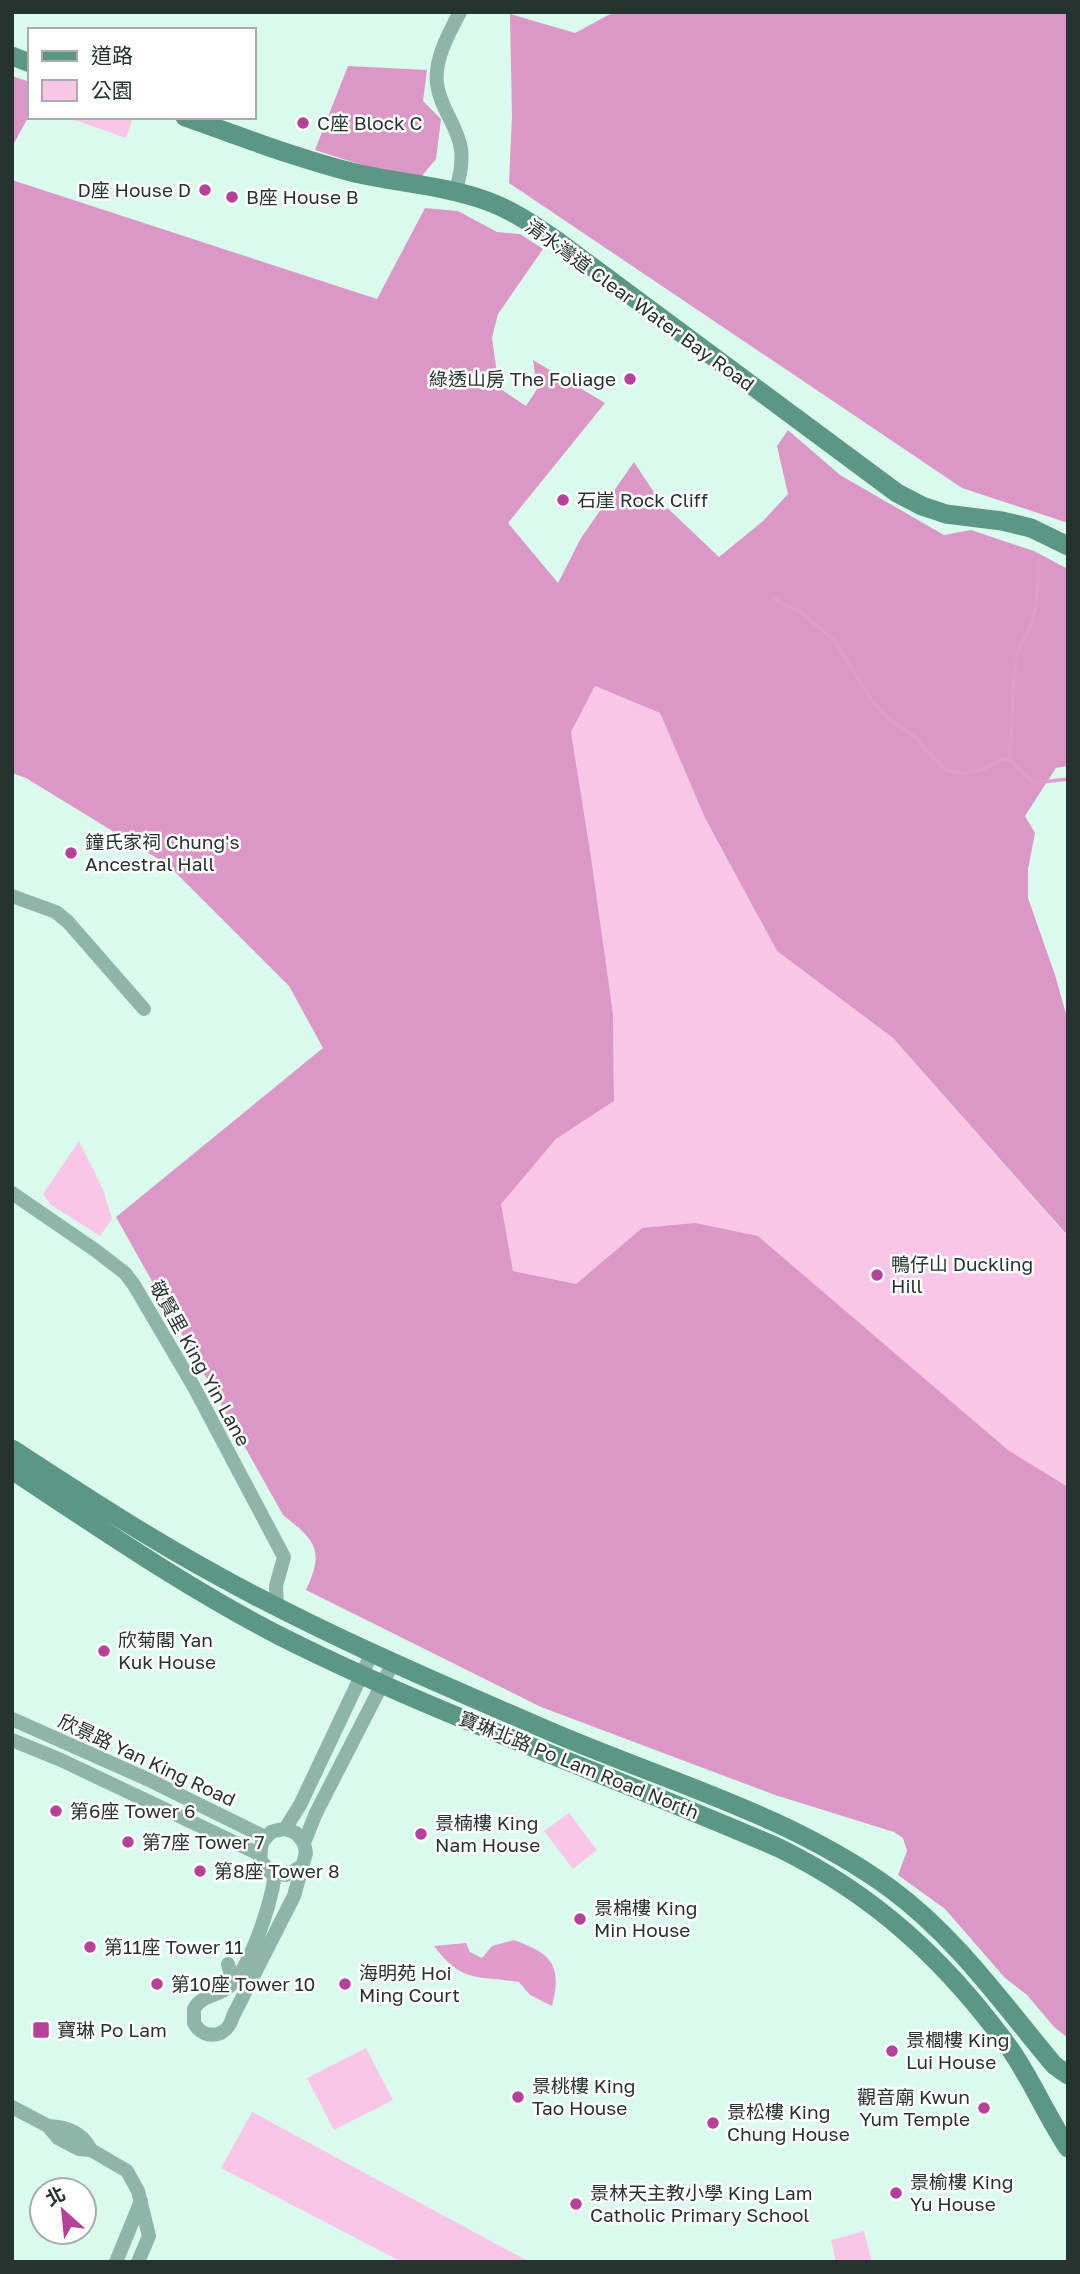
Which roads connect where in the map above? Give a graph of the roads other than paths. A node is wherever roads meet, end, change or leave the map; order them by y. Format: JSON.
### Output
{"nodes":[{"id":1,"x":460,"y":12,"type":"edge"},
{"id":2,"x":191,"y":119,"type":"edge"},
{"id":3,"x":456,"y":192,"type":"junction"},
{"id":4,"x":1068,"y":546,"type":"edge"},
{"id":5,"x":12,"y":896,"type":"edge"},
{"id":6,"x":144,"y":1009,"type":"dead end"},
{"id":7,"x":12,"y":1194,"type":"edge"},
{"id":8,"x":12,"y":1449,"type":"edge"},
{"id":9,"x":12,"y":1470,"type":"edge"},
{"id":10,"x":277,"y":1607,"type":"junction"},
{"id":11,"x":372,"y":1653,"type":"junction"},
{"id":12,"x":394,"y":1661,"type":"junction"},
{"id":13,"x":362,"y":1675,"type":"junction"},
{"id":14,"x":382,"y":1685,"type":"junction"},
{"id":15,"x":12,"y":1719,"type":"edge"},
{"id":16,"x":12,"y":1740,"type":"edge"},
{"id":17,"x":285,"y":1829,"type":"junction"},
{"id":18,"x":265,"y":1837,"type":"junction"},
{"id":19,"x":304,"y":1843,"type":"junction"},
{"id":20,"x":259,"y":1854,"type":"junction"},
{"id":21,"x":302,"y":1866,"type":"junction"},
{"id":22,"x":275,"y":1874,"type":"junction"},
{"id":23,"x":228,"y":1964,"type":"dead end"},
{"id":24,"x":224,"y":1991,"type":"junction"},
{"id":25,"x":1068,"y":2076,"type":"edge"},
{"id":26,"x":12,"y":2107,"type":"edge"},
{"id":27,"x":1068,"y":2148,"type":"edge"},
{"id":28,"x":141,"y":2201,"type":"junction"},
{"id":29,"x":116,"y":2262,"type":"edge"},
{"id":30,"x":138,"y":2262,"type":"edge"}],
"edges":[{"from":1,"to":3,"type":"street"},
{"from":2,"to":3,"type":"main road","name":"清水灣道 Clear Water Bay Road"},
{"from":3,"to":4,"type":"main road","name":"清水灣道 Clear Water Bay Road"},
{"from":5,"to":6,"type":"street"},
{"from":7,"to":10,"type":"street","name":"敬賢里 King Yin Lane"},
{"from":8,"to":10,"type":"main road","name":"寶琳北路 Po Lam Road North"},
{"from":9,"to":13,"type":"main road","name":"寶琳北路 Po Lam Road North"},
{"from":10,"to":11,"type":"main road","name":"寶琳北路 Po Lam Road North"},
{"from":11,"to":12,"type":"main road","name":"寶琳北路 Po Lam Road North"},
{"from":11,"to":13,"type":"street"},
{"from":12,"to":14,"type":"street"},
{"from":12,"to":25,"type":"main road","name":"寶琳北路 Po Lam Road North"},
{"from":13,"to":14,"type":"main road","name":"寶琳北路 Po Lam Road North"},
{"from":13,"to":17,"type":"street"},
{"from":14,"to":19,"type":"street"},
{"from":14,"to":27,"type":"main road","name":"寶琳北路 Po Lam Road North"},
{"from":15,"to":18,"type":"street","name":"欣景路 Yan King Road"},
{"from":16,"to":20,"type":"street","name":"欣景路 Yan King Road"},
{"from":17,"to":18,"type":"street"},
{"from":17,"to":19,"type":"street"},
{"from":18,"to":20,"type":"street"},
{"from":19,"to":21,"type":"street"},
{"from":20,"to":22,"type":"street"},
{"from":21,"to":22,"type":"street"},
{"from":21,"to":24,"type":"street"},
{"from":22,"to":24,"type":"street"},
{"from":23,"to":24,"type":"street"},
{"from":26,"to":28,"type":"street"},
{"from":28,"to":29,"type":"street"},
{"from":28,"to":30,"type":"street"}]}
